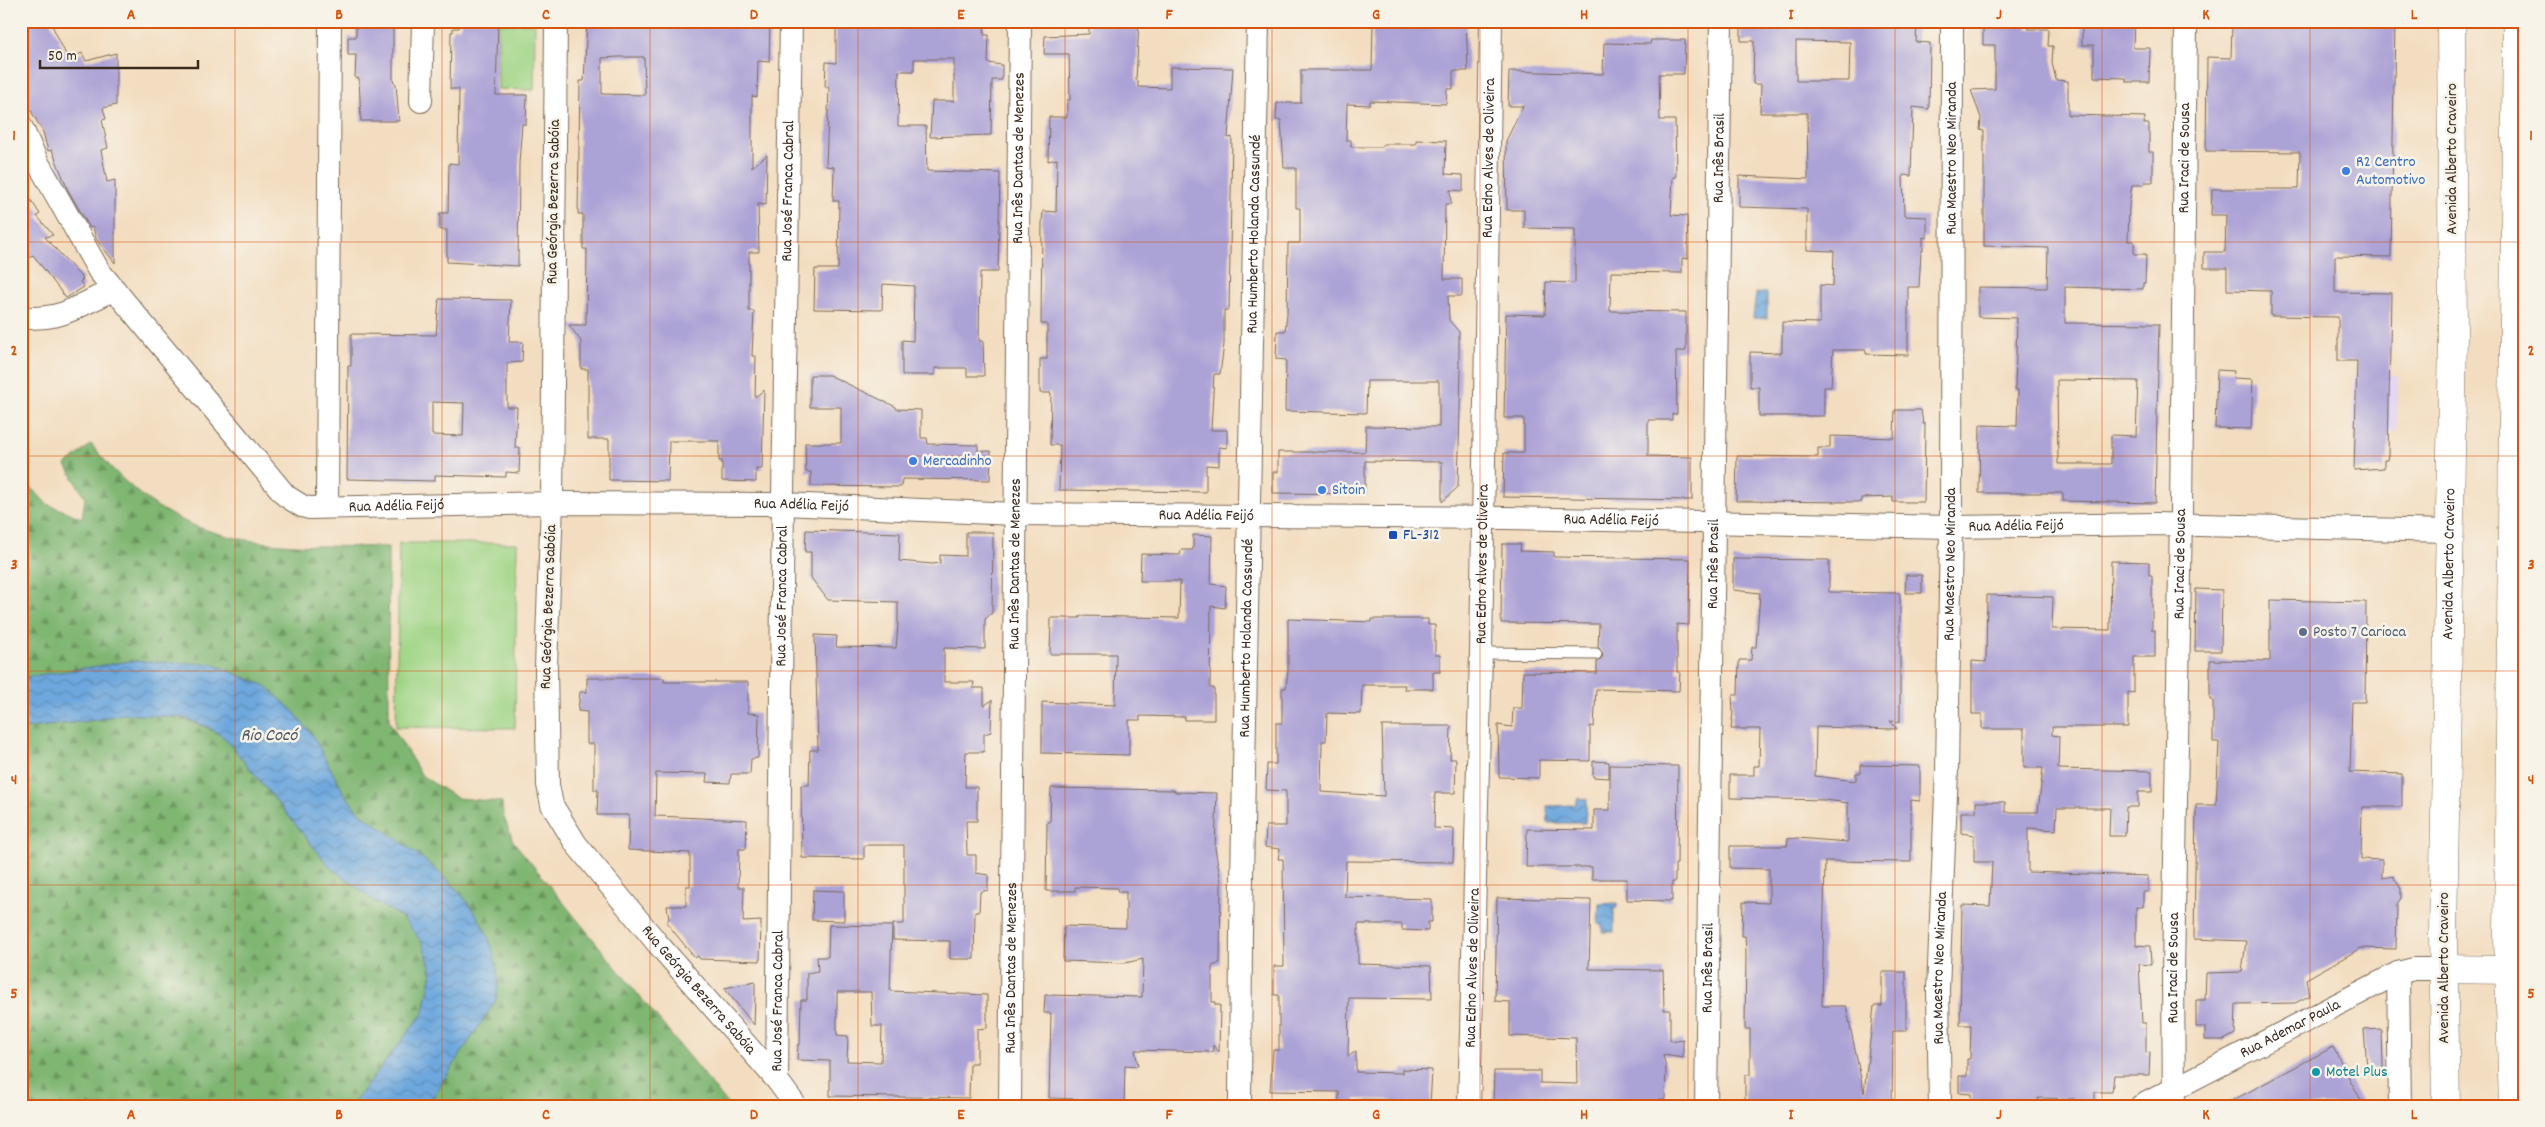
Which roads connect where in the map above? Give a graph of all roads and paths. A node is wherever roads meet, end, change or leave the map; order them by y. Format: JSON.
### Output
{"nodes":[{"id":1,"x":330,"y":21,"type":"edge"},
{"id":2,"x":423,"y":21,"type":"edge"},
{"id":3,"x":556,"y":21,"type":"edge"},
{"id":4,"x":792,"y":21,"type":"edge"},
{"id":5,"x":1020,"y":21,"type":"edge"},
{"id":6,"x":1258,"y":21,"type":"edge"},
{"id":7,"x":1491,"y":21,"type":"edge"},
{"id":8,"x":1721,"y":21,"type":"edge"},
{"id":9,"x":1952,"y":21,"type":"edge"},
{"id":10,"x":2186,"y":21,"type":"edge"},
{"id":11,"x":2451,"y":21,"type":"edge"},
{"id":12,"x":2517,"y":21,"type":"edge"},
{"id":13,"x":421,"y":100,"type":"dead end"},
{"id":14,"x":21,"y":126,"type":"edge"},
{"id":15,"x":115,"y":290,"type":"junction"},
{"id":16,"x":2519,"y":317,"type":"edge"},
{"id":17,"x":21,"y":318,"type":"edge"},
{"id":18,"x":2518,"y":449,"type":"edge"},
{"id":19,"x":552,"y":503,"type":"junction"},
{"id":20,"x":783,"y":504,"type":"junction"},
{"id":21,"x":327,"y":507,"type":"junction"},
{"id":22,"x":1015,"y":514,"type":"junction"},
{"id":23,"x":1249,"y":517,"type":"junction"},
{"id":24,"x":1483,"y":518,"type":"junction"},
{"id":25,"x":1715,"y":521,"type":"junction"},
{"id":26,"x":2181,"y":525,"type":"junction"},
{"id":27,"x":1950,"y":527,"type":"junction"},
{"id":28,"x":2449,"y":531,"type":"junction"},
{"id":29,"x":2518,"y":604,"type":"edge"},
{"id":30,"x":1481,"y":654,"type":"junction"},
{"id":31,"x":1596,"y":654,"type":"dead end"},
{"id":32,"x":2443,"y":969,"type":"junction"},
{"id":33,"x":2509,"y":970,"type":"junction"},
{"id":34,"x":2398,"y":973,"type":"junction"},
{"id":35,"x":777,"y":1080,"type":"junction"},
{"id":36,"x":2174,"y":1097,"type":"edge"},
{"id":37,"x":796,"y":1106,"type":"edge"},
{"id":38,"x":1010,"y":1106,"type":"edge"},
{"id":39,"x":1240,"y":1106,"type":"edge"},
{"id":40,"x":1469,"y":1106,"type":"edge"},
{"id":41,"x":1706,"y":1106,"type":"edge"},
{"id":42,"x":1940,"y":1106,"type":"edge"},
{"id":43,"x":2141,"y":1106,"type":"edge"},
{"id":44,"x":2400,"y":1106,"type":"edge"},
{"id":45,"x":2446,"y":1106,"type":"edge"},
{"id":46,"x":2513,"y":1106,"type":"edge"}],
"edges":[{"from":1,"to":21,"type":"street"},
{"from":2,"to":13,"type":"street"},
{"from":3,"to":19,"type":"street","name":"Rua Geórgia Bezerra Sabóia"},
{"from":4,"to":20,"type":"street","name":"Rua José Franca Cabral"},
{"from":5,"to":22,"type":"street","name":"Rua Inês Dantas de Menezes"},
{"from":6,"to":23,"type":"street","name":"Rua Humberto Holanda Cassundé"},
{"from":7,"to":24,"type":"street","name":"Rua Edno Alves de Oliveira"},
{"from":8,"to":25,"type":"street","name":"Rua Inês Brasil"},
{"from":9,"to":27,"type":"street","name":"Rua Maestro Neo Miranda"},
{"from":10,"to":26,"type":"street","name":"Rua Iraci de Sousa"},
{"from":11,"to":28,"type":"main road","name":"Avenida Alberto Craveiro"},
{"from":12,"to":16,"type":"main road"},
{"from":14,"to":15,"type":"street","name":"Rua Adélia Feijó"},
{"from":15,"to":17,"type":"street"},
{"from":15,"to":21,"type":"street","name":"Rua Adélia Feijó"},
{"from":16,"to":18,"type":"main road"},
{"from":18,"to":29,"type":"main road"},
{"from":19,"to":20,"type":"street","name":"Rua Adélia Feijó"},
{"from":19,"to":21,"type":"street","name":"Rua Adélia Feijó"},
{"from":19,"to":35,"type":"street","name":"Rua Geórgia Bezerra Sabóia"},
{"from":20,"to":22,"type":"street","name":"Rua Adélia Feijó"},
{"from":20,"to":35,"type":"street","name":"Rua José Franca Cabral"},
{"from":22,"to":23,"type":"street","name":"Rua Adélia Feijó"},
{"from":22,"to":38,"type":"street","name":"Rua Inês Dantas de Menezes"},
{"from":23,"to":24,"type":"street","name":"Rua Adélia Feijó"},
{"from":23,"to":39,"type":"street","name":"Rua Humberto Holanda Cassundé"},
{"from":24,"to":25,"type":"street","name":"Rua Adélia Feijó"},
{"from":24,"to":30,"type":"street","name":"Rua Edno Alves de Oliveira"},
{"from":25,"to":27,"type":"street","name":"Rua Adélia Feijó"},
{"from":25,"to":41,"type":"street","name":"Rua Inês Brasil"},
{"from":26,"to":27,"type":"street","name":"Rua Adélia Feijó"},
{"from":26,"to":28,"type":"street","name":"Rua Adélia Feijó"},
{"from":26,"to":36,"type":"street","name":"Rua Iraci de Sousa"},
{"from":27,"to":42,"type":"street","name":"Rua Maestro Neo Miranda"},
{"from":28,"to":32,"type":"main road","name":"Avenida Alberto Craveiro"},
{"from":29,"to":33,"type":"main road"},
{"from":30,"to":31,"type":"lane"},
{"from":30,"to":40,"type":"street","name":"Rua Edno Alves de Oliveira"},
{"from":32,"to":33,"type":"main road"},
{"from":32,"to":34,"type":"street","name":"Rua Ademar Paula"},
{"from":32,"to":45,"type":"main road","name":"Avenida Alberto Craveiro"},
{"from":33,"to":46,"type":"main road"},
{"from":34,"to":36,"type":"street","name":"Rua Ademar Paula"},
{"from":34,"to":44,"type":"street"},
{"from":35,"to":37,"type":"street","name":"Rua Geórgia Bezerra Sabóia"},
{"from":36,"to":43,"type":"street","name":"Rua Ademar Paula"}]}
